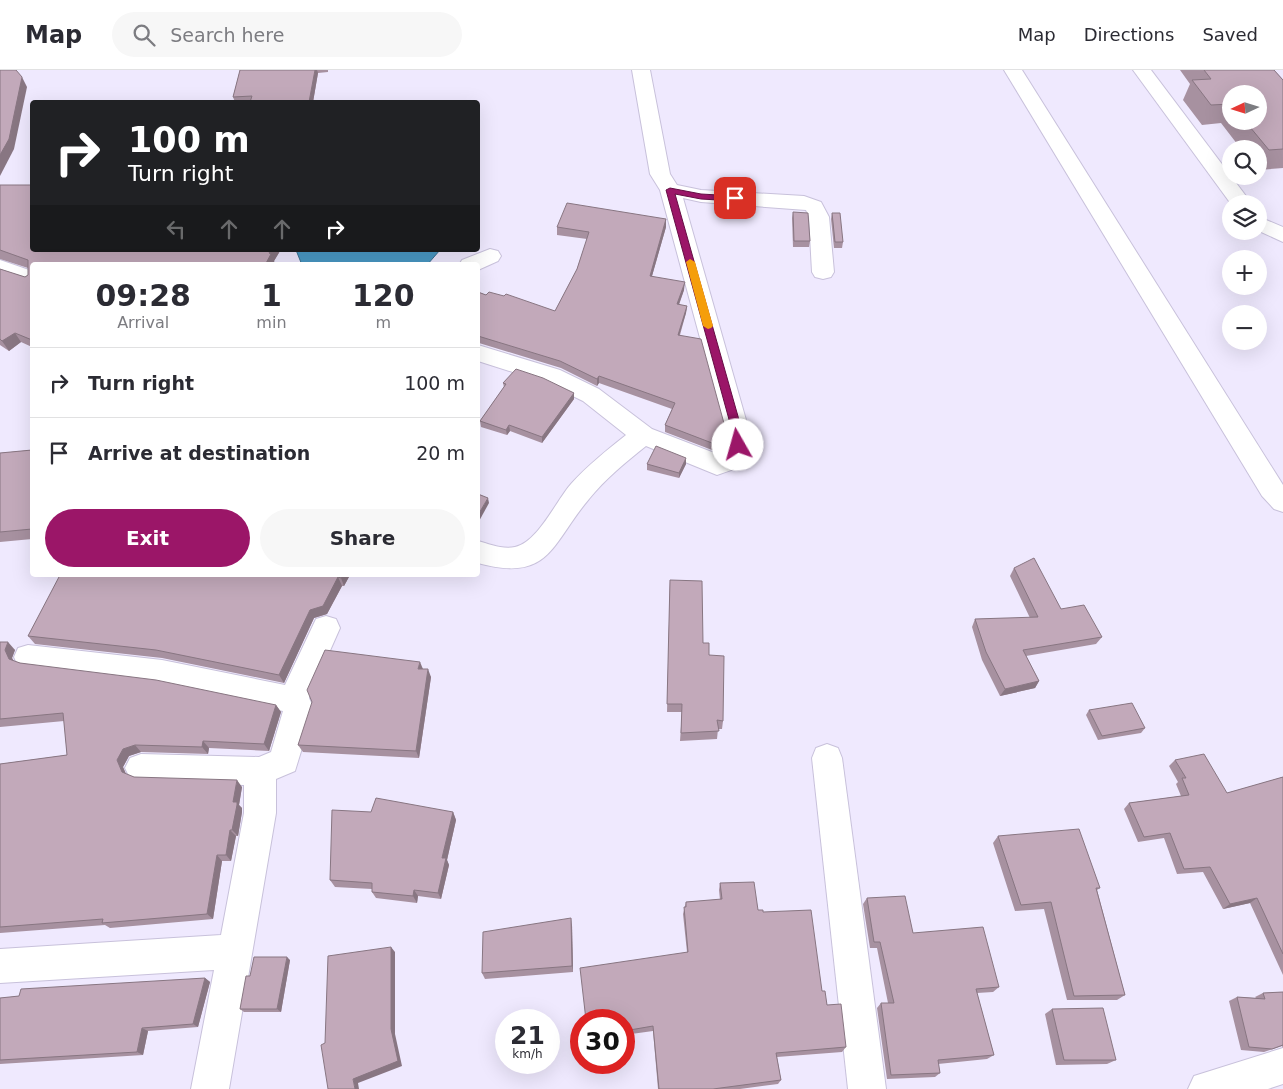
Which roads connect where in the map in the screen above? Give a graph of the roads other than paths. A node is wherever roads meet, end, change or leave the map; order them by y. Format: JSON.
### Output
{"nodes":[{"id":1,"x":641,"y":70,"type":"edge"},
{"id":2,"x":1013,"y":70,"type":"edge"},
{"id":3,"x":1142,"y":70,"type":"edge"},
{"id":4,"x":670,"y":190,"type":"junction"},
{"id":5,"x":1235,"y":195,"type":"edge"},
{"id":6,"x":1267,"y":226,"type":"edge"},
{"id":7,"x":1283,"y":235,"type":"edge"},
{"id":8,"x":490,"y":256,"type":"dead end"},
{"id":9,"x":477,"y":262,"type":"edge"},
{"id":10,"x":0,"y":268,"type":"edge"},
{"id":11,"x":823,"y":272,"type":"dead end"},
{"id":12,"x":30,"y":277,"type":"edge"},
{"id":13,"x":480,"y":354,"type":"edge"},
{"id":14,"x":643,"y":435,"type":"junction"},
{"id":15,"x":1283,"y":502,"type":"edge"},
{"id":16,"x":480,"y":553,"type":"edge"},
{"id":17,"x":326,"y":628,"type":"dead end"},
{"id":18,"x":28,"y":657,"type":"dead end"},
{"id":19,"x":293,"y":700,"type":"junction"},
{"id":20,"x":827,"y":758,"type":"dead end"},
{"id":21,"x":141,"y":768,"type":"dead end"},
{"id":22,"x":260,"y":772,"type":"junction"},
{"id":23,"x":234,"y":951,"type":"junction"},
{"id":24,"x":0,"y":966,"type":"edge"},
{"id":25,"x":1283,"y":1066,"type":"edge"},
{"id":26,"x":210,"y":1089,"type":"edge"},
{"id":27,"x":867,"y":1089,"type":"edge"},
{"id":28,"x":1207,"y":1089,"type":"edge"}],
"edges":[{"from":1,"to":4,"type":"street"},
{"from":2,"to":15,"type":"street"},
{"from":3,"to":5,"type":"street"},
{"from":4,"to":11,"type":"street"},
{"from":4,"to":14,"type":"street"},
{"from":6,"to":7,"type":"street"},
{"from":8,"to":9,"type":"street"},
{"from":10,"to":12,"type":"street"},
{"from":13,"to":14,"type":"street"},
{"from":14,"to":16,"type":"street"},
{"from":17,"to":19,"type":"street"},
{"from":18,"to":19,"type":"street"},
{"from":19,"to":22,"type":"street"},
{"from":20,"to":27,"type":"street"},
{"from":21,"to":22,"type":"street"},
{"from":22,"to":23,"type":"street"},
{"from":23,"to":24,"type":"street"},
{"from":23,"to":26,"type":"street"},
{"from":25,"to":28,"type":"street"}]}
